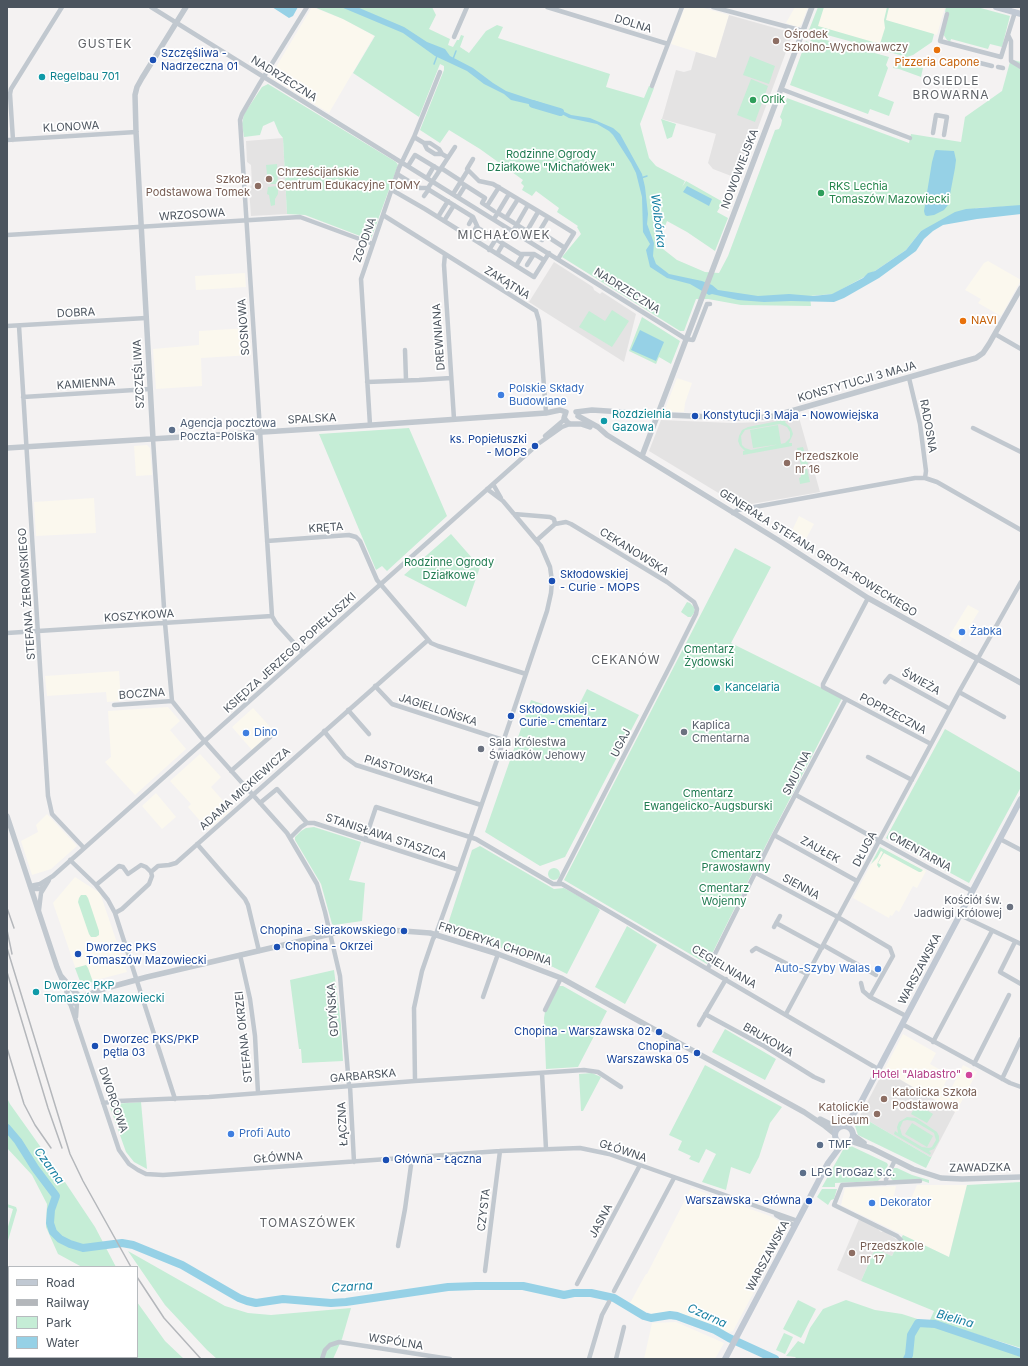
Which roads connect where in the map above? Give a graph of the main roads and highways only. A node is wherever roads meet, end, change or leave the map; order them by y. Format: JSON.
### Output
{"nodes":[{"id":1,"x":996,"y":7,"type":"edge"},
{"id":2,"x":1018,"y":13,"type":"edge"},
{"id":3,"x":1021,"y":799,"type":"edge"},
{"id":4,"x":725,"y":1359,"type":"edge"}],
"edges":[{"from":1,"to":2,"type":"main road"},
{"from":3,"to":4,"type":"main road","name":"WARSZAWSKA"}]}
